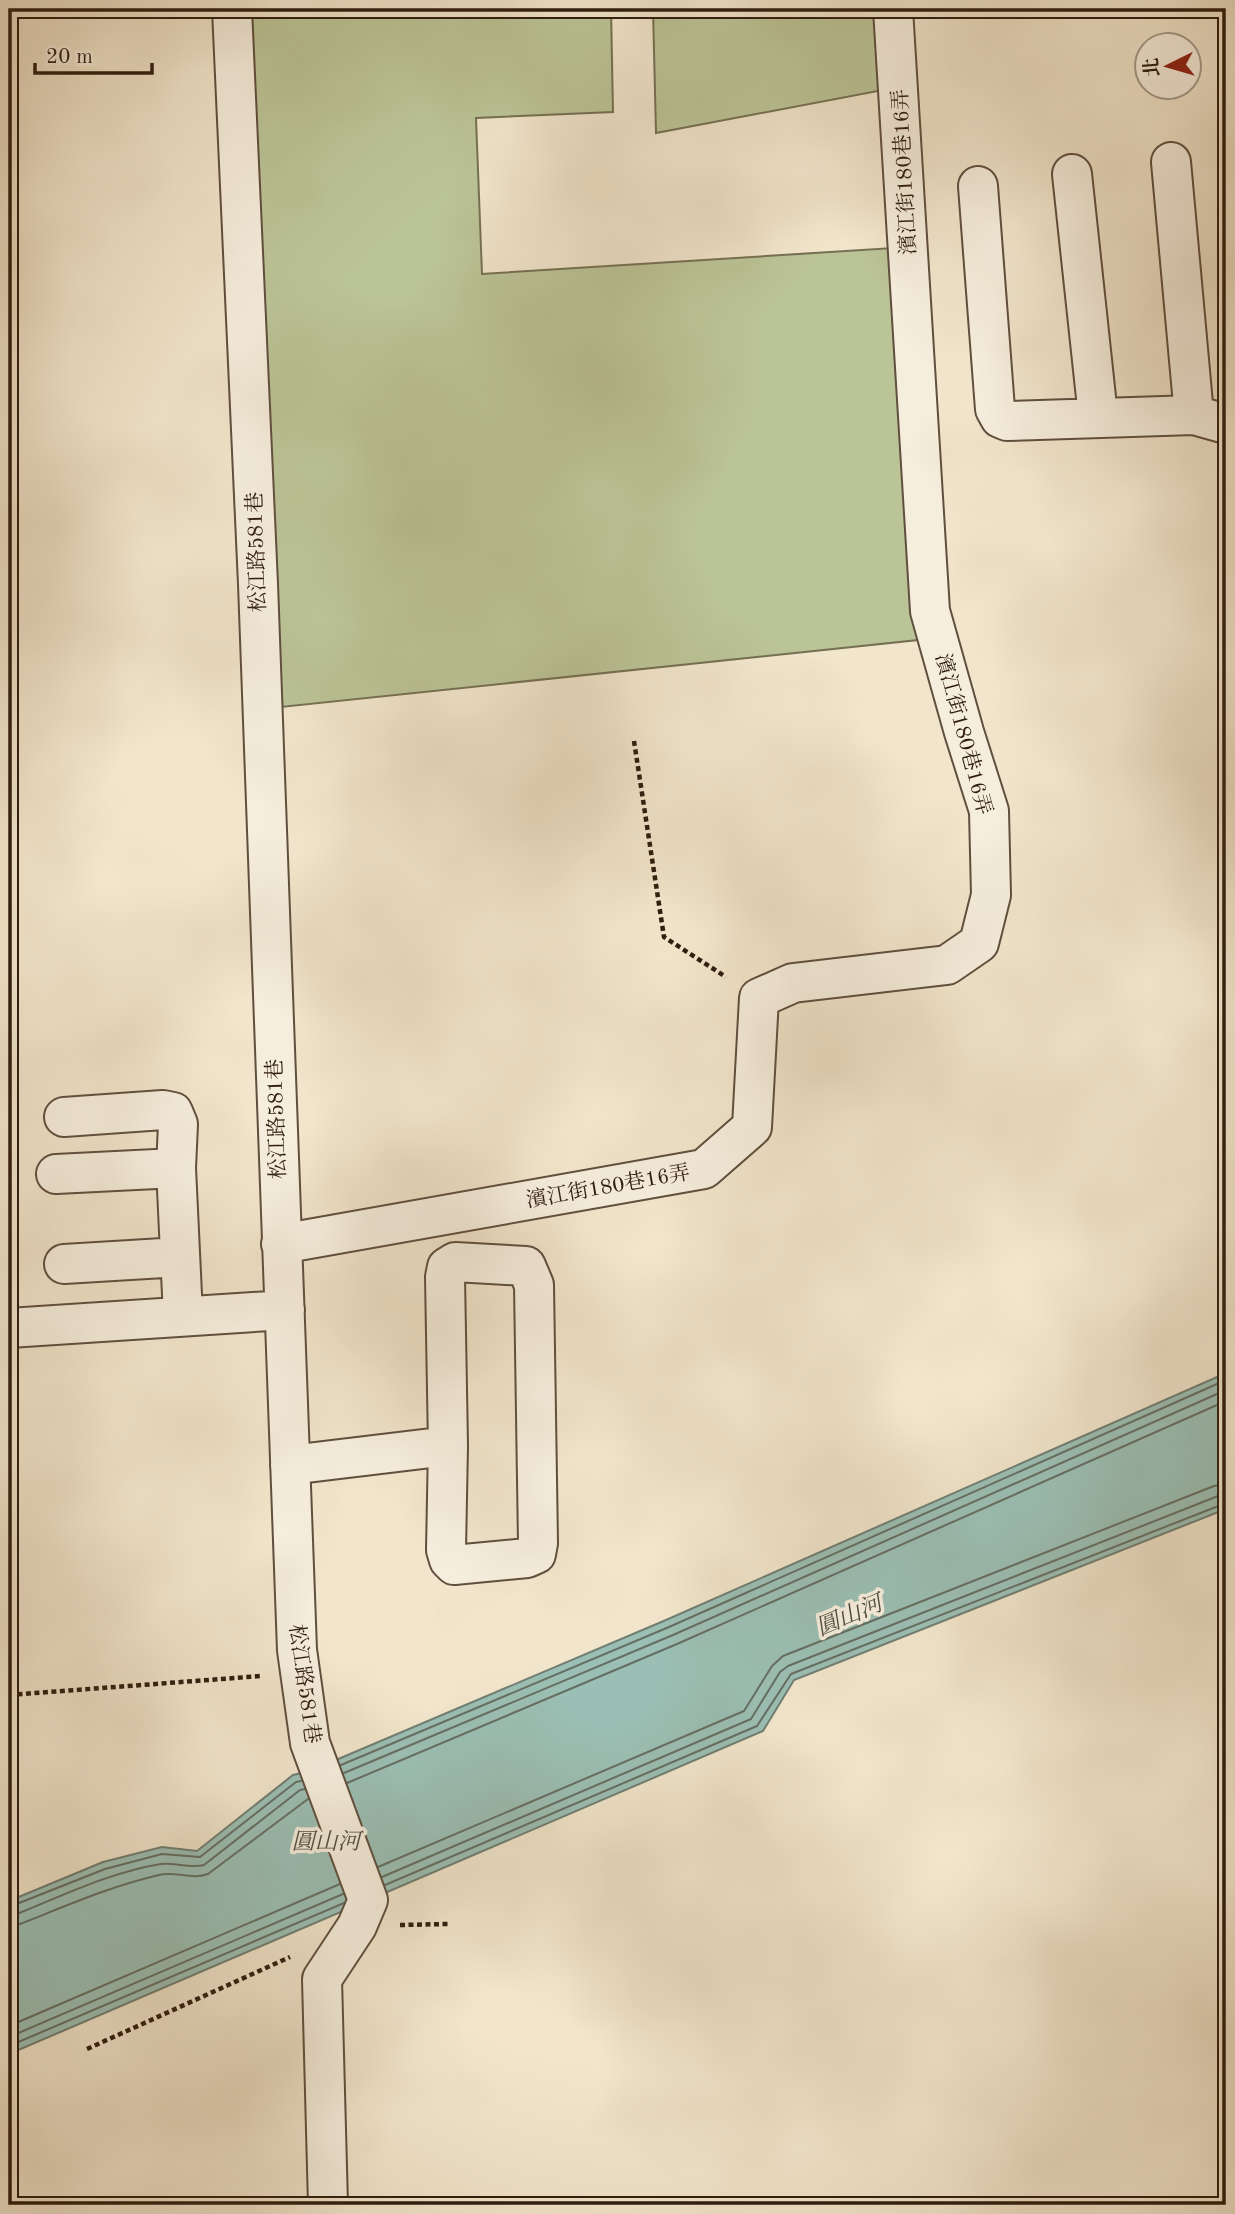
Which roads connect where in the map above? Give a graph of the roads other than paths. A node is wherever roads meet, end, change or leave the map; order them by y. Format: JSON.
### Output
{"nodes":[{"id":1,"x":232,"y":9,"type":"edge"},
{"id":2,"x":893,"y":9,"type":"edge"},
{"id":3,"x":1171,"y":163,"type":"dead end"},
{"id":4,"x":1072,"y":174,"type":"dead end"},
{"id":5,"x":978,"y":186,"type":"dead end"},
{"id":6,"x":1098,"y":416,"type":"junction"},
{"id":7,"x":1210,"y":419,"type":"edge"},
{"id":8,"x":64,"y":1117,"type":"dead end"},
{"id":9,"x":176,"y":1168,"type":"junction"},
{"id":10,"x":56,"y":1174,"type":"dead end"},
{"id":11,"x":281,"y":1244,"type":"junction"},
{"id":12,"x":180,"y":1257,"type":"junction"},
{"id":13,"x":64,"y":1264,"type":"dead end"},
{"id":14,"x":285,"y":1310,"type":"junction"},
{"id":15,"x":183,"y":1317,"type":"junction"},
{"id":16,"x":9,"y":1328,"type":"edge"},
{"id":17,"x":449,"y":1446,"type":"junction"},
{"id":18,"x":290,"y":1465,"type":"junction"},
{"id":19,"x":328,"y":2205,"type":"edge"}],
"edges":[{"from":1,"to":11,"type":"street","name":"松江路581巷"},
{"from":2,"to":11,"type":"street","name":"濱江街180巷16弄"},
{"from":3,"to":7,"type":"street"},
{"from":4,"to":6,"type":"street"},
{"from":5,"to":6,"type":"street"},
{"from":6,"to":7,"type":"street"},
{"from":8,"to":9,"type":"street"},
{"from":9,"to":10,"type":"street"},
{"from":9,"to":12,"type":"street"},
{"from":11,"to":14,"type":"street","name":"松江路581巷"},
{"from":12,"to":13,"type":"street"},
{"from":12,"to":15,"type":"street"},
{"from":14,"to":15,"type":"street"},
{"from":14,"to":18,"type":"street","name":"松江路581巷"},
{"from":15,"to":16,"type":"street"},
{"from":17,"to":17,"type":"street"},
{"from":17,"to":18,"type":"street"},
{"from":18,"to":19,"type":"street","name":"松江路581巷"}]}
